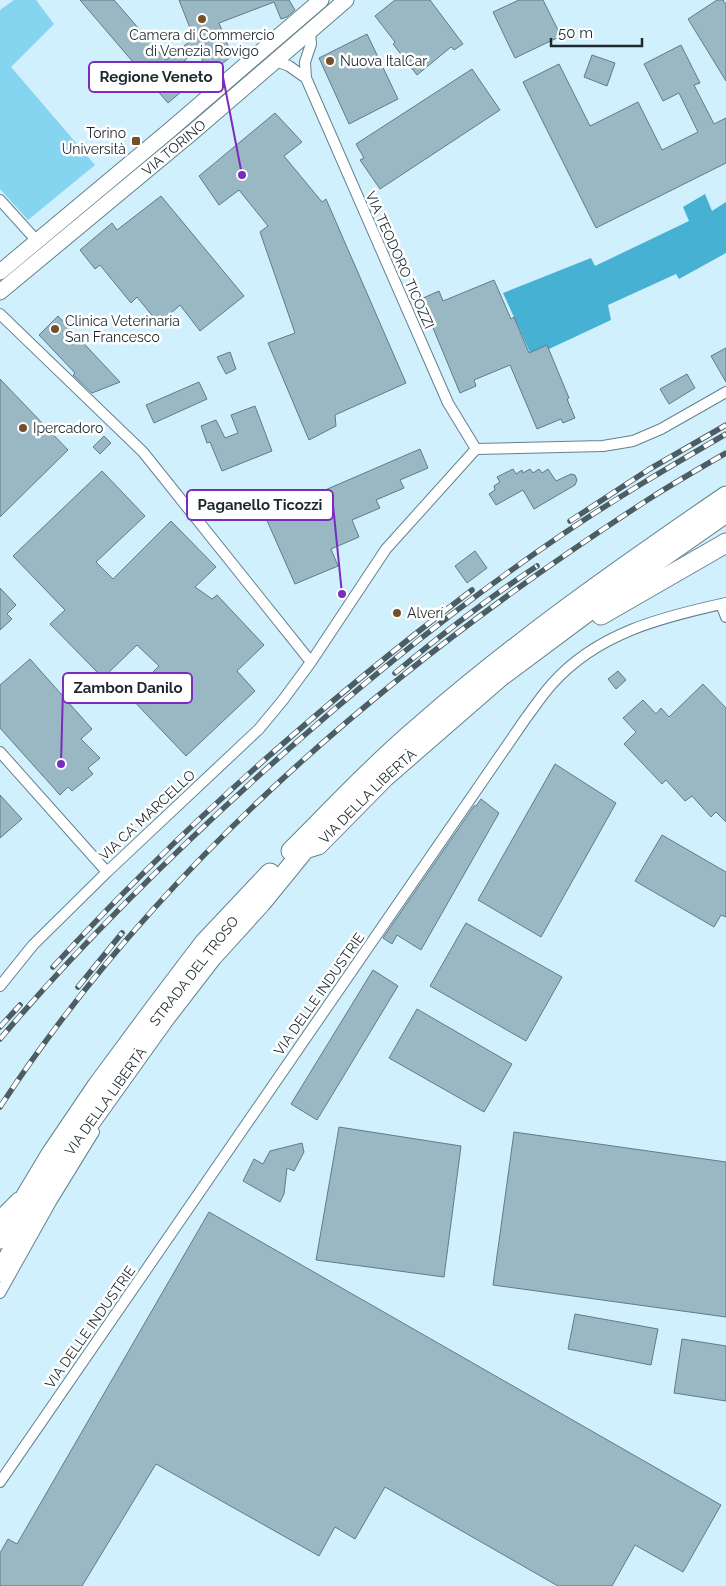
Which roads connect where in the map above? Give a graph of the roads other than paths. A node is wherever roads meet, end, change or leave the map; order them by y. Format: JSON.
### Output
{"nodes":[{"id":1,"x":321,"y":0,"type":"edge"},
{"id":2,"x":346,"y":0,"type":"edge"},
{"id":3,"x":310,"y":30,"type":"junction"},
{"id":4,"x":276,"y":61,"type":"junction"},
{"id":5,"x":306,"y":78,"type":"junction"},
{"id":6,"x":0,"y":200,"type":"edge"},
{"id":7,"x":37,"y":242,"type":"junction"},
{"id":8,"x":0,"y":272,"type":"edge"},
{"id":9,"x":0,"y":292,"type":"edge"},
{"id":10,"x":0,"y":314,"type":"edge"},
{"id":11,"x":726,"y":392,"type":"edge"},
{"id":12,"x":476,"y":450,"type":"junction"},
{"id":13,"x":726,"y":492,"type":"edge"},
{"id":14,"x":726,"y":496,"type":"edge"},
{"id":15,"x":726,"y":513,"type":"edge"},
{"id":16,"x":726,"y":543,"type":"edge"},
{"id":17,"x":724,"y":603,"type":"edge"},
{"id":18,"x":577,"y":611,"type":"junction"},
{"id":19,"x":726,"y":617,"type":"edge"},
{"id":20,"x":527,"y":647,"type":"junction"},
{"id":21,"x":311,"y":662,"type":"junction"},
{"id":22,"x":0,"y":752,"type":"edge"},
{"id":23,"x":305,"y":849,"type":"junction"},
{"id":24,"x":106,"y":872,"type":"junction"},
{"id":25,"x":0,"y":986,"type":"edge"},
{"id":26,"x":31,"y":1186,"type":"junction"},
{"id":27,"x":0,"y":1215,"type":"edge"},
{"id":28,"x":0,"y":1239,"type":"edge"},
{"id":29,"x":0,"y":1272,"type":"edge"},
{"id":30,"x":0,"y":1294,"type":"edge"},
{"id":31,"x":0,"y":1482,"type":"edge"}],
"edges":[{"from":1,"to":7,"type":"street","name":"VIA TORINO"},
{"from":2,"to":3,"type":"street","name":"VIA TORINO"},
{"from":3,"to":4,"type":"street","name":"VIA TORINO"},
{"from":3,"to":5,"type":"street","name":"VIA TEODORO TICOZZI"},
{"from":4,"to":5,"type":"street"},
{"from":4,"to":9,"type":"street","name":"VIA TORINO"},
{"from":5,"to":12,"type":"street","name":"VIA TEODORO TICOZZI"},
{"from":6,"to":7,"type":"street"},
{"from":7,"to":8,"type":"street","name":"VIA TORINO"},
{"from":10,"to":21,"type":"street"},
{"from":11,"to":12,"type":"street"},
{"from":12,"to":21,"type":"street","name":"VIA CA' MARCELLO"},
{"from":13,"to":20,"type":"highway"},
{"from":14,"to":18,"type":"highway","name":"VIA DELLA LIBERTÀ"},
{"from":15,"to":18,"type":"highway","name":"VIA DELLA LIBERTÀ"},
{"from":16,"to":20,"type":"highway"},
{"from":17,"to":19,"type":"street"},
{"from":17,"to":31,"type":"street","name":"VIA DELLE INDUSTRIE"},
{"from":18,"to":20,"type":"highway","name":"VIA DELLA LIBERTÀ"},
{"from":20,"to":23,"type":"highway","name":"VIA DELLA LIBERTÀ"},
{"from":20,"to":26,"type":"highway","name":"VIA DELLA LIBERTÀ"},
{"from":21,"to":24,"type":"street","name":"VIA CA' MARCELLO"},
{"from":22,"to":24,"type":"street"},
{"from":23,"to":29,"type":"highway","name":"VIA DELLA LIBERTÀ"},
{"from":23,"to":30,"type":"street","name":"STRADA DEL TROSO"},
{"from":24,"to":25,"type":"street","name":"VIA CA' MARCELLO"},
{"from":26,"to":27,"type":"street"},
{"from":26,"to":28,"type":"highway","name":"VIA DELLA LIBERTÀ"}]}
